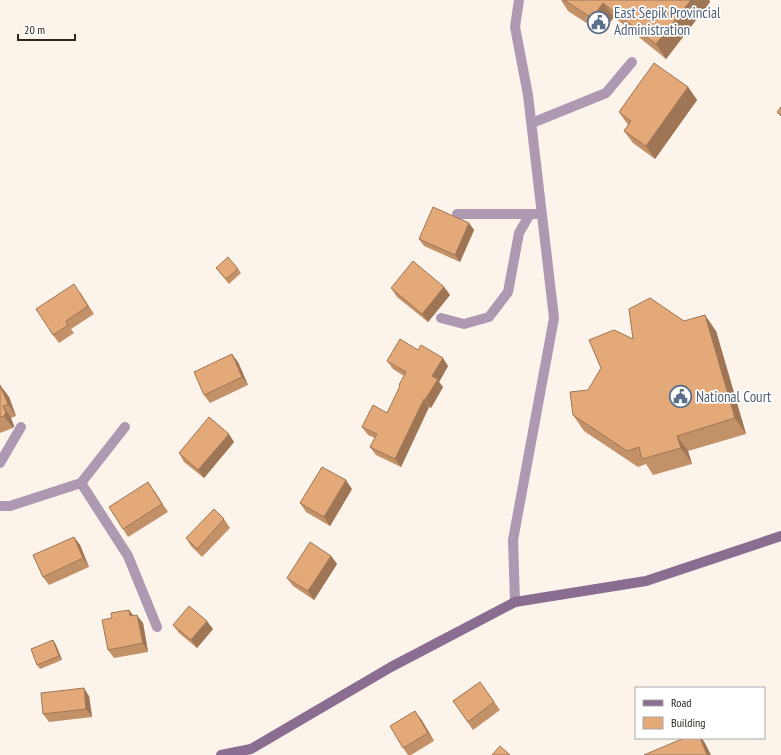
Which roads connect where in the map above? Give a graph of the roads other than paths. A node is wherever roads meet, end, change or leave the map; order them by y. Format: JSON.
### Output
{"nodes":[{"id":1,"x":519,"y":0,"type":"edge"},
{"id":2,"x":632,"y":62,"type":"dead end"},
{"id":3,"x":532,"y":123,"type":"junction"},
{"id":4,"x":457,"y":214,"type":"dead end"},
{"id":5,"x":530,"y":214,"type":"junction"},
{"id":6,"x":542,"y":214,"type":"junction"},
{"id":7,"x":441,"y":318,"type":"dead end"},
{"id":8,"x":21,"y":427,"type":"dead end"},
{"id":9,"x":125,"y":427,"type":"dead end"},
{"id":10,"x":0,"y":463,"type":"edge"},
{"id":11,"x":81,"y":483,"type":"junction"},
{"id":12,"x":0,"y":506,"type":"edge"},
{"id":13,"x":781,"y":536,"type":"edge"},
{"id":14,"x":515,"y":602,"type":"junction"},
{"id":15,"x":157,"y":627,"type":"dead end"},
{"id":16,"x":249,"y":752,"type":"edge"},
{"id":17,"x":221,"y":755,"type":"edge"}],
"edges":[{"from":1,"to":3,"type":"street"},
{"from":2,"to":3,"type":"street"},
{"from":3,"to":6,"type":"street"},
{"from":4,"to":5,"type":"street"},
{"from":5,"to":6,"type":"street"},
{"from":5,"to":7,"type":"street"},
{"from":6,"to":14,"type":"street"},
{"from":8,"to":10,"type":"street"},
{"from":9,"to":11,"type":"street"},
{"from":11,"to":12,"type":"street"},
{"from":11,"to":15,"type":"street"},
{"from":13,"to":14,"type":"street"},
{"from":14,"to":16,"type":"street"},
{"from":16,"to":17,"type":"street"}]}
